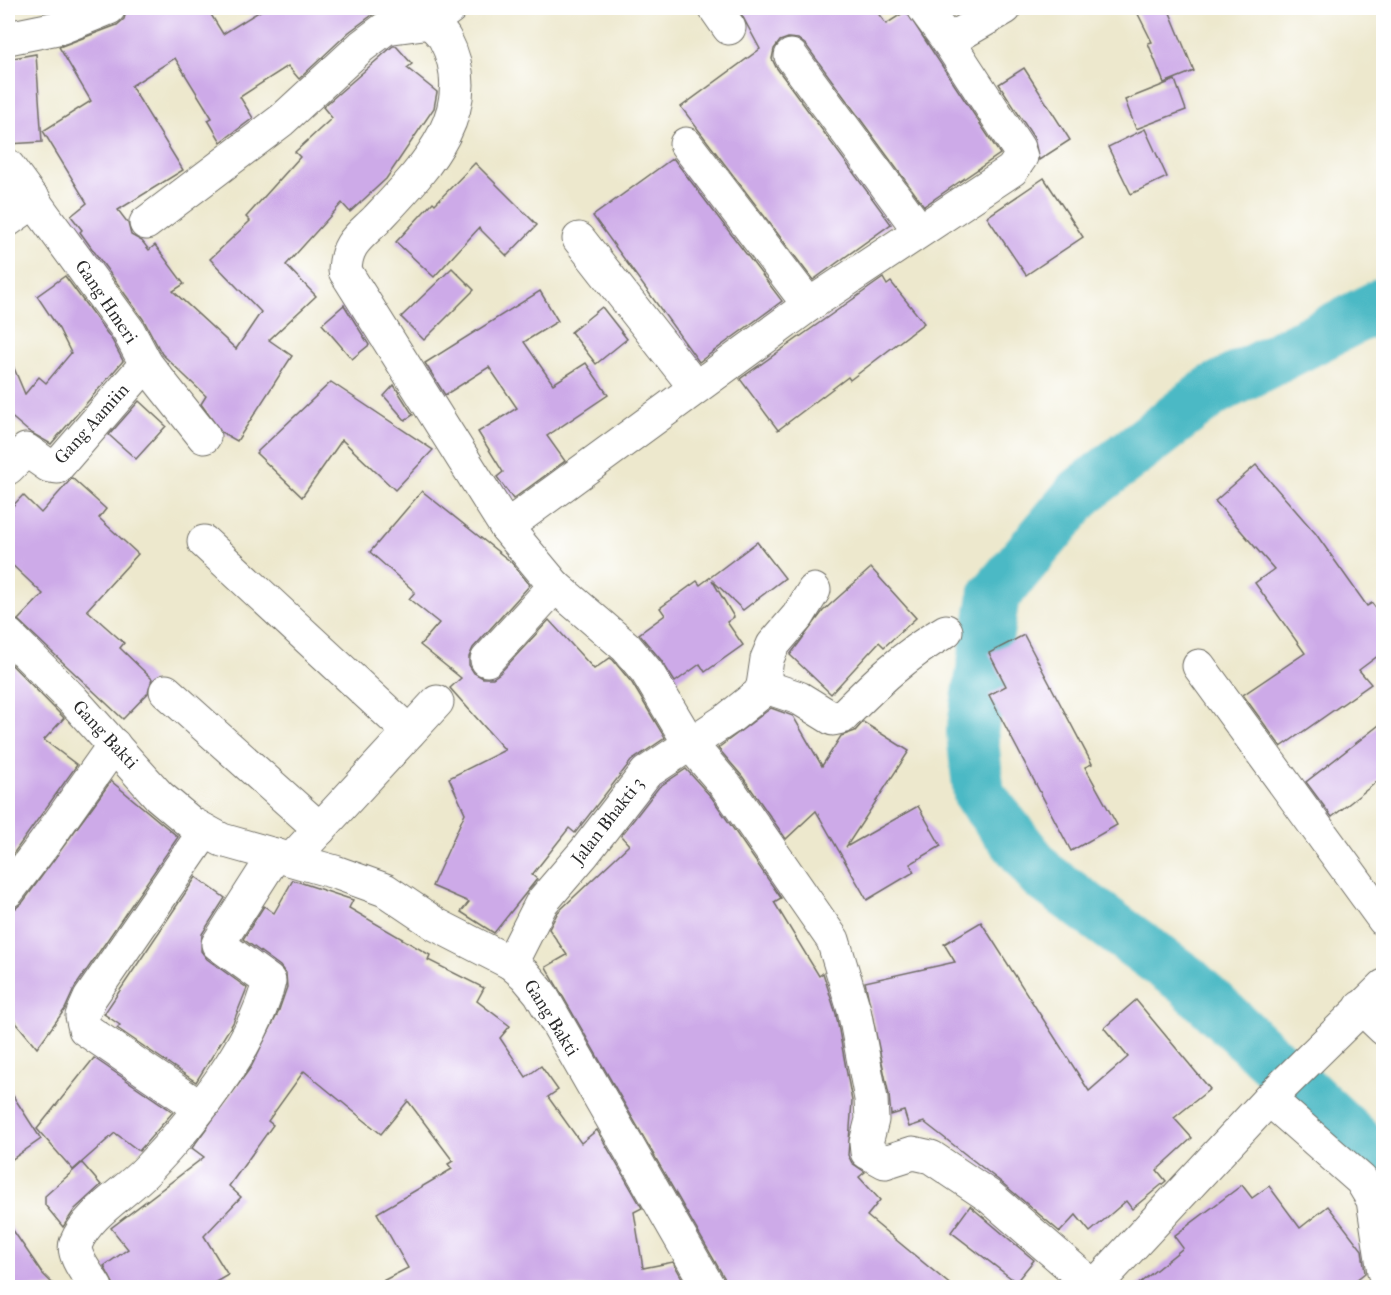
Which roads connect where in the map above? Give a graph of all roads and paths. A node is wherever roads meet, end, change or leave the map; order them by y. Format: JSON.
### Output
{"nodes":[{"id":1,"x":109,"y":8,"type":"edge"},
{"id":2,"x":924,"y":8,"type":"edge"},
{"id":3,"x":1005,"y":8,"type":"edge"},
{"id":4,"x":420,"y":16,"type":"edge"},
{"id":5,"x":8,"y":38,"type":"edge"},
{"id":6,"x":948,"y":41,"type":"junction"},
{"id":7,"x":790,"y":56,"type":"dead end"},
{"id":8,"x":686,"y":144,"type":"dead end"},
{"id":9,"x":8,"y":166,"type":"edge"},
{"id":10,"x":35,"y":201,"type":"junction"},
{"id":11,"x":8,"y":220,"type":"edge"},
{"id":12,"x":146,"y":223,"type":"dead end"},
{"id":13,"x":919,"y":230,"type":"junction"},
{"id":14,"x":579,"y":239,"type":"dead end"},
{"id":15,"x":809,"y":305,"type":"junction"},
{"id":16,"x":146,"y":364,"type":"junction"},
{"id":17,"x":695,"y":387,"type":"junction"},
{"id":18,"x":204,"y":437,"type":"dead end"},
{"id":19,"x":8,"y":468,"type":"edge"},
{"id":20,"x":506,"y":526,"type":"junction"},
{"id":21,"x":204,"y":542,"type":"dead end"},
{"id":22,"x":555,"y":586,"type":"junction"},
{"id":23,"x":814,"y":591,"type":"dead end"},
{"id":24,"x":946,"y":631,"type":"dead end"},
{"id":25,"x":8,"y":635,"type":"edge"},
{"id":26,"x":487,"y":660,"type":"dead end"},
{"id":27,"x":1199,"y":666,"type":"dead end"},
{"id":28,"x":764,"y":686,"type":"junction"},
{"id":29,"x":166,"y":691,"type":"dead end"},
{"id":30,"x":437,"y":702,"type":"dead end"},
{"id":31,"x":409,"y":732,"type":"junction"},
{"id":32,"x":690,"y":744,"type":"junction"},
{"id":33,"x":114,"y":745,"type":"junction"},
{"id":34,"x":200,"y":838,"type":"junction"},
{"id":35,"x":298,"y":848,"type":"junction"},
{"id":36,"x":8,"y":891,"type":"edge"},
{"id":37,"x":1383,"y":920,"type":"edge"},
{"id":38,"x":511,"y":963,"type":"junction"},
{"id":39,"x":1376,"y":1008,"type":"edge"},
{"id":40,"x":1276,"y":1092,"type":"junction"},
{"id":41,"x":189,"y":1100,"type":"dead end"},
{"id":42,"x":1383,"y":1272,"type":"edge"},
{"id":43,"x":1383,"y":1277,"type":"edge"},
{"id":44,"x":706,"y":1286,"type":"edge"},
{"id":45,"x":96,"y":1287,"type":"edge"},
{"id":46,"x":1093,"y":1287,"type":"edge"},
{"id":47,"x":1367,"y":1287,"type":"edge"}],
"edges":[{"from":1,"to":5,"type":"street"},
{"from":2,"to":6,"type":"street"},
{"from":3,"to":6,"type":"street"},
{"from":4,"to":12,"type":"street"},
{"from":4,"to":20,"type":"street"},
{"from":6,"to":13,"type":"street"},
{"from":7,"to":13,"type":"street"},
{"from":8,"to":15,"type":"street"},
{"from":9,"to":10,"type":"street","name":"Gang Hmeri"},
{"from":10,"to":11,"type":"street"},
{"from":10,"to":16,"type":"street","name":"Gang Hmeri"},
{"from":13,"to":15,"type":"street"},
{"from":14,"to":17,"type":"street"},
{"from":15,"to":17,"type":"street"},
{"from":16,"to":18,"type":"street","name":"Gang Hmeri"},
{"from":16,"to":19,"type":"street","name":"Gang Aamiin"},
{"from":17,"to":20,"type":"street"},
{"from":20,"to":22,"type":"street"},
{"from":21,"to":31,"type":"street"},
{"from":22,"to":26,"type":"street"},
{"from":22,"to":32,"type":"street"},
{"from":23,"to":28,"type":"street"},
{"from":24,"to":28,"type":"street"},
{"from":25,"to":33,"type":"street","name":"Gang Bakti"},
{"from":27,"to":37,"type":"street"},
{"from":28,"to":32,"type":"street","name":"Jalan Bhakti 3"},
{"from":29,"to":35,"type":"street"},
{"from":30,"to":31,"type":"street"},
{"from":31,"to":35,"type":"street"},
{"from":32,"to":38,"type":"street","name":"Jalan Bhakti 3"},
{"from":32,"to":46,"type":"street"},
{"from":33,"to":34,"type":"street","name":"Gang Bakti"},
{"from":33,"to":36,"type":"street"},
{"from":34,"to":35,"type":"street","name":"Gang Bakti"},
{"from":34,"to":41,"type":"street"},
{"from":35,"to":38,"type":"street","name":"Gang Bakti"},
{"from":35,"to":45,"type":"street"},
{"from":38,"to":44,"type":"street","name":"Gang Bakti"},
{"from":39,"to":40,"type":"street"},
{"from":40,"to":42,"type":"street"},
{"from":40,"to":46,"type":"street"},
{"from":43,"to":47,"type":"street"}]}
